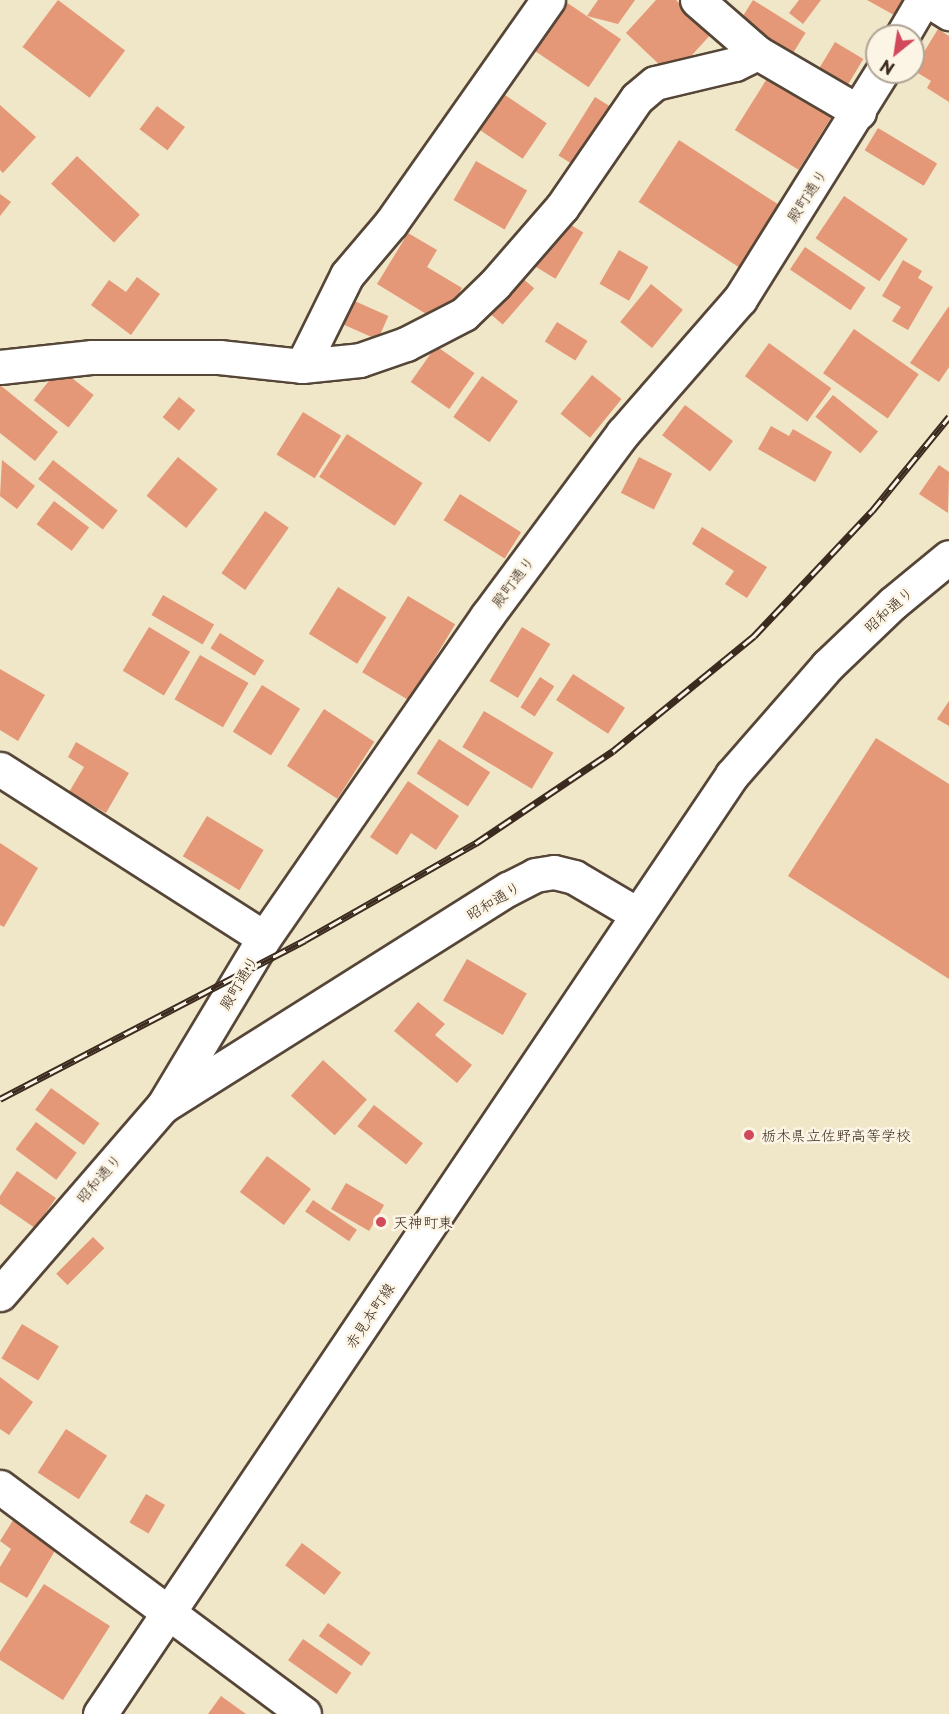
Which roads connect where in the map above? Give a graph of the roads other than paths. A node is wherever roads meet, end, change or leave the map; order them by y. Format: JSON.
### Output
{"nodes":[{"id":1,"x":548,"y":0,"type":"edge"},
{"id":2,"x":697,"y":0,"type":"edge"},
{"id":3,"x":923,"y":0,"type":"edge"},
{"id":4,"x":928,"y":0,"type":"edge"},
{"id":5,"x":949,"y":13,"type":"edge"},
{"id":6,"x":910,"y":24,"type":"edge"},
{"id":7,"x":758,"y":53,"type":"junction"},
{"id":8,"x":875,"y":84,"type":"edge"},
{"id":9,"x":859,"y":112,"type":"junction"},
{"id":10,"x":302,"y":366,"type":"junction"},
{"id":11,"x":0,"y":367,"type":"edge"},
{"id":12,"x":949,"y":557,"type":"edge"},
{"id":13,"x":0,"y":770,"type":"edge"},
{"id":14,"x":637,"y":914,"type":"junction"},
{"id":15,"x":264,"y":938,"type":"junction"},
{"id":16,"x":163,"y":1106,"type":"junction"},
{"id":17,"x":0,"y":1294,"type":"edge"},
{"id":18,"x":0,"y":1487,"type":"edge"},
{"id":19,"x":169,"y":1614,"type":"junction"},
{"id":20,"x":100,"y":1714,"type":"edge"},
{"id":21,"x":304,"y":1714,"type":"edge"}],
"edges":[{"from":1,"to":10,"type":"street"},
{"from":2,"to":7,"type":"street"},
{"from":3,"to":6,"type":"street"},
{"from":4,"to":5,"type":"street"},
{"from":7,"to":9,"type":"street"},
{"from":7,"to":10,"type":"street"},
{"from":8,"to":9,"type":"street","name":"殿町通り"},
{"from":9,"to":15,"type":"street","name":"殿町通り"},
{"from":10,"to":11,"type":"street"},
{"from":12,"to":14,"type":"street","name":"昭和通り"},
{"from":13,"to":15,"type":"street"},
{"from":14,"to":16,"type":"street","name":"昭和通り"},
{"from":14,"to":19,"type":"street","name":"赤見本町線"},
{"from":15,"to":16,"type":"street","name":"殿町通り"},
{"from":16,"to":17,"type":"street","name":"昭和通り"},
{"from":18,"to":19,"type":"street"},
{"from":19,"to":20,"type":"street","name":"赤見本町線"},
{"from":19,"to":21,"type":"street"}]}
